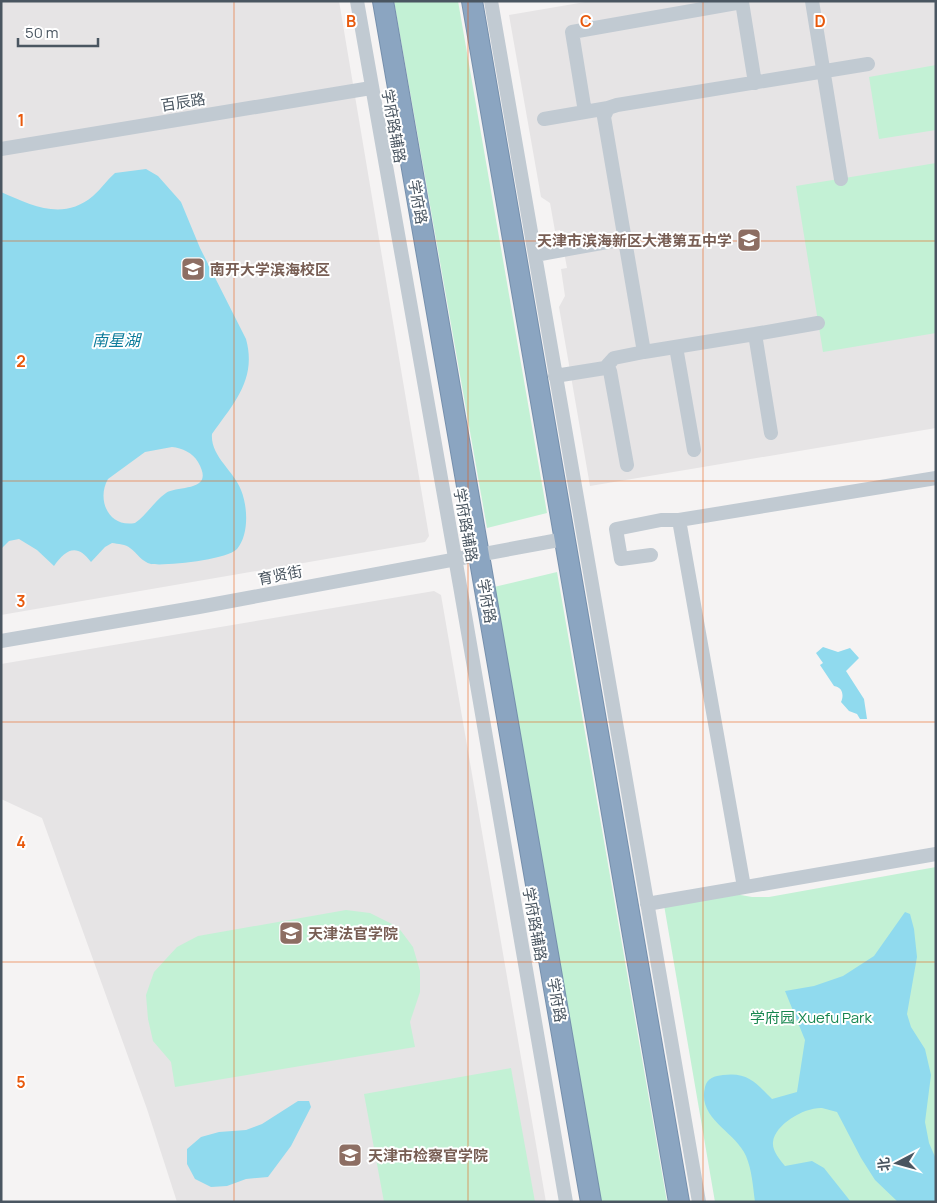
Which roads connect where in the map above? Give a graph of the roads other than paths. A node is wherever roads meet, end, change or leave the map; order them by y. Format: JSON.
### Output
{"nodes":[{"id":1,"x":357,"y":1,"type":"edge"},
{"id":2,"x":383,"y":1,"type":"edge"},
{"id":3,"x":472,"y":1,"type":"edge"},
{"id":4,"x":491,"y":1,"type":"edge"},
{"id":5,"x":812,"y":1,"type":"edge"},
{"id":6,"x":868,"y":64,"type":"dead end"},
{"id":7,"x":825,"y":71,"type":"junction"},
{"id":8,"x":755,"y":83,"type":"junction"},
{"id":9,"x":371,"y":88,"type":"junction"},
{"id":10,"x":608,"y":108,"type":"junction"},
{"id":11,"x":585,"y":112,"type":"junction"},
{"id":12,"x":544,"y":120,"type":"dead end"},
{"id":13,"x":1,"y":149,"type":"edge"},
{"id":14,"x":841,"y":179,"type":"dead end"},
{"id":15,"x":624,"y":239,"type":"junction"},
{"id":16,"x":535,"y":255,"type":"junction"},
{"id":17,"x":818,"y":323,"type":"dead end"},
{"id":18,"x":755,"y":334,"type":"junction"},
{"id":19,"x":676,"y":347,"type":"junction"},
{"id":20,"x":644,"y":352,"type":"junction"},
{"id":21,"x":605,"y":368,"type":"junction"},
{"id":22,"x":556,"y":376,"type":"junction"},
{"id":23,"x":771,"y":433,"type":"dead end"},
{"id":24,"x":694,"y":450,"type":"dead end"},
{"id":25,"x":627,"y":466,"type":"dead end"},
{"id":26,"x":936,"y":478,"type":"edge"},
{"id":27,"x":680,"y":520,"type":"junction"},
{"id":28,"x":564,"y":539,"type":"junction"},
{"id":29,"x":479,"y":554,"type":"junction"},
{"id":30,"x":651,"y":555,"type":"dead end"},
{"id":31,"x":455,"y":559,"type":"junction"},
{"id":32,"x":1,"y":641,"type":"edge"},
{"id":33,"x":936,"y":854,"type":"edge"},
{"id":34,"x":744,"y":887,"type":"junction"},
{"id":35,"x":648,"y":904,"type":"junction"},
{"id":36,"x":566,"y":1202,"type":"edge"},
{"id":37,"x":591,"y":1202,"type":"edge"},
{"id":38,"x":679,"y":1202,"type":"edge"},
{"id":39,"x":699,"y":1202,"type":"edge"}],
"edges":[{"from":1,"to":9,"type":"street","name":"学府路辅路"},
{"from":2,"to":29,"type":"highway","name":"学府路"},
{"from":3,"to":28,"type":"highway"},
{"from":4,"to":16,"type":"street"},
{"from":5,"to":7,"type":"street"},
{"from":6,"to":7,"type":"street"},
{"from":7,"to":8,"type":"street"},
{"from":7,"to":14,"type":"street"},
{"from":8,"to":10,"type":"street"},
{"from":8,"to":11,"type":"street"},
{"from":9,"to":13,"type":"street","name":"百辰路"},
{"from":9,"to":31,"type":"street","name":"学府路辅路"},
{"from":10,"to":11,"type":"street"},
{"from":10,"to":15,"type":"street"},
{"from":11,"to":12,"type":"street"},
{"from":15,"to":16,"type":"street"},
{"from":15,"to":20,"type":"street"},
{"from":16,"to":22,"type":"street"},
{"from":17,"to":18,"type":"street"},
{"from":18,"to":19,"type":"street"},
{"from":18,"to":23,"type":"street"},
{"from":19,"to":20,"type":"street"},
{"from":19,"to":24,"type":"street"},
{"from":20,"to":21,"type":"street"},
{"from":21,"to":22,"type":"street"},
{"from":21,"to":25,"type":"street"},
{"from":22,"to":35,"type":"street"},
{"from":26,"to":27,"type":"street"},
{"from":27,"to":30,"type":"street"},
{"from":27,"to":34,"type":"street"},
{"from":28,"to":29,"type":"street","name":"育贤街"},
{"from":28,"to":38,"type":"highway"},
{"from":29,"to":31,"type":"street","name":"育贤街"},
{"from":29,"to":37,"type":"highway","name":"学府路"},
{"from":31,"to":32,"type":"street","name":"育贤街"},
{"from":31,"to":36,"type":"street","name":"学府路辅路"},
{"from":33,"to":34,"type":"street"},
{"from":34,"to":35,"type":"street"},
{"from":35,"to":39,"type":"street"}]}
